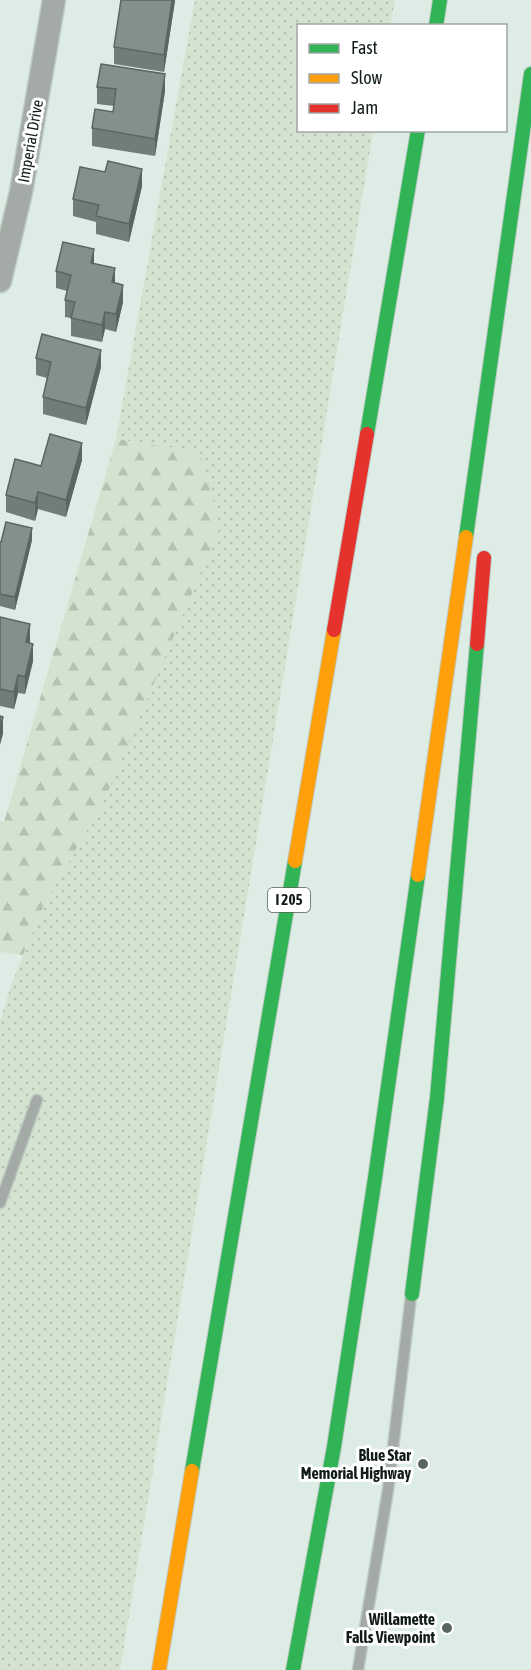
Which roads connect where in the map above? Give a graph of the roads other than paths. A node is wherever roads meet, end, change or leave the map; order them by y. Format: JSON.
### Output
{"nodes":[{"id":1,"x":54,"y":0,"type":"edge"},
{"id":2,"x":440,"y":0,"type":"edge"},
{"id":3,"x":436,"y":24,"type":"edge"},
{"id":4,"x":531,"y":74,"type":"edge"},
{"id":5,"x":418,"y":132,"type":"edge"},
{"id":6,"x":516,"y":179,"type":"junction"},
{"id":7,"x":0,"y":281,"type":"edge"},
{"id":8,"x":494,"y":442,"type":"dead end"},
{"id":9,"x":484,"y":549,"type":"dead end"},
{"id":10,"x":37,"y":1100,"type":"dead end"},
{"id":11,"x":0,"y":1203,"type":"edge"},
{"id":12,"x":412,"y":1294,"type":"joint"},
{"id":13,"x":159,"y":1670,"type":"edge"},
{"id":14,"x":293,"y":1670,"type":"edge"},
{"id":15,"x":358,"y":1670,"type":"edge"}],
"edges":[{"from":1,"to":7,"type":"street","name":"Imperial Drive"},
{"from":2,"to":3,"type":"highway"},
{"from":4,"to":6,"type":"highway"},
{"from":5,"to":13,"type":"highway","number":"I 205"},
{"from":6,"to":8,"type":"highway"},
{"from":6,"to":14,"type":"highway"},
{"from":9,"to":12,"type":"highway"},
{"from":10,"to":11,"type":"lane"},
{"from":12,"to":15,"type":"lane"}]}
